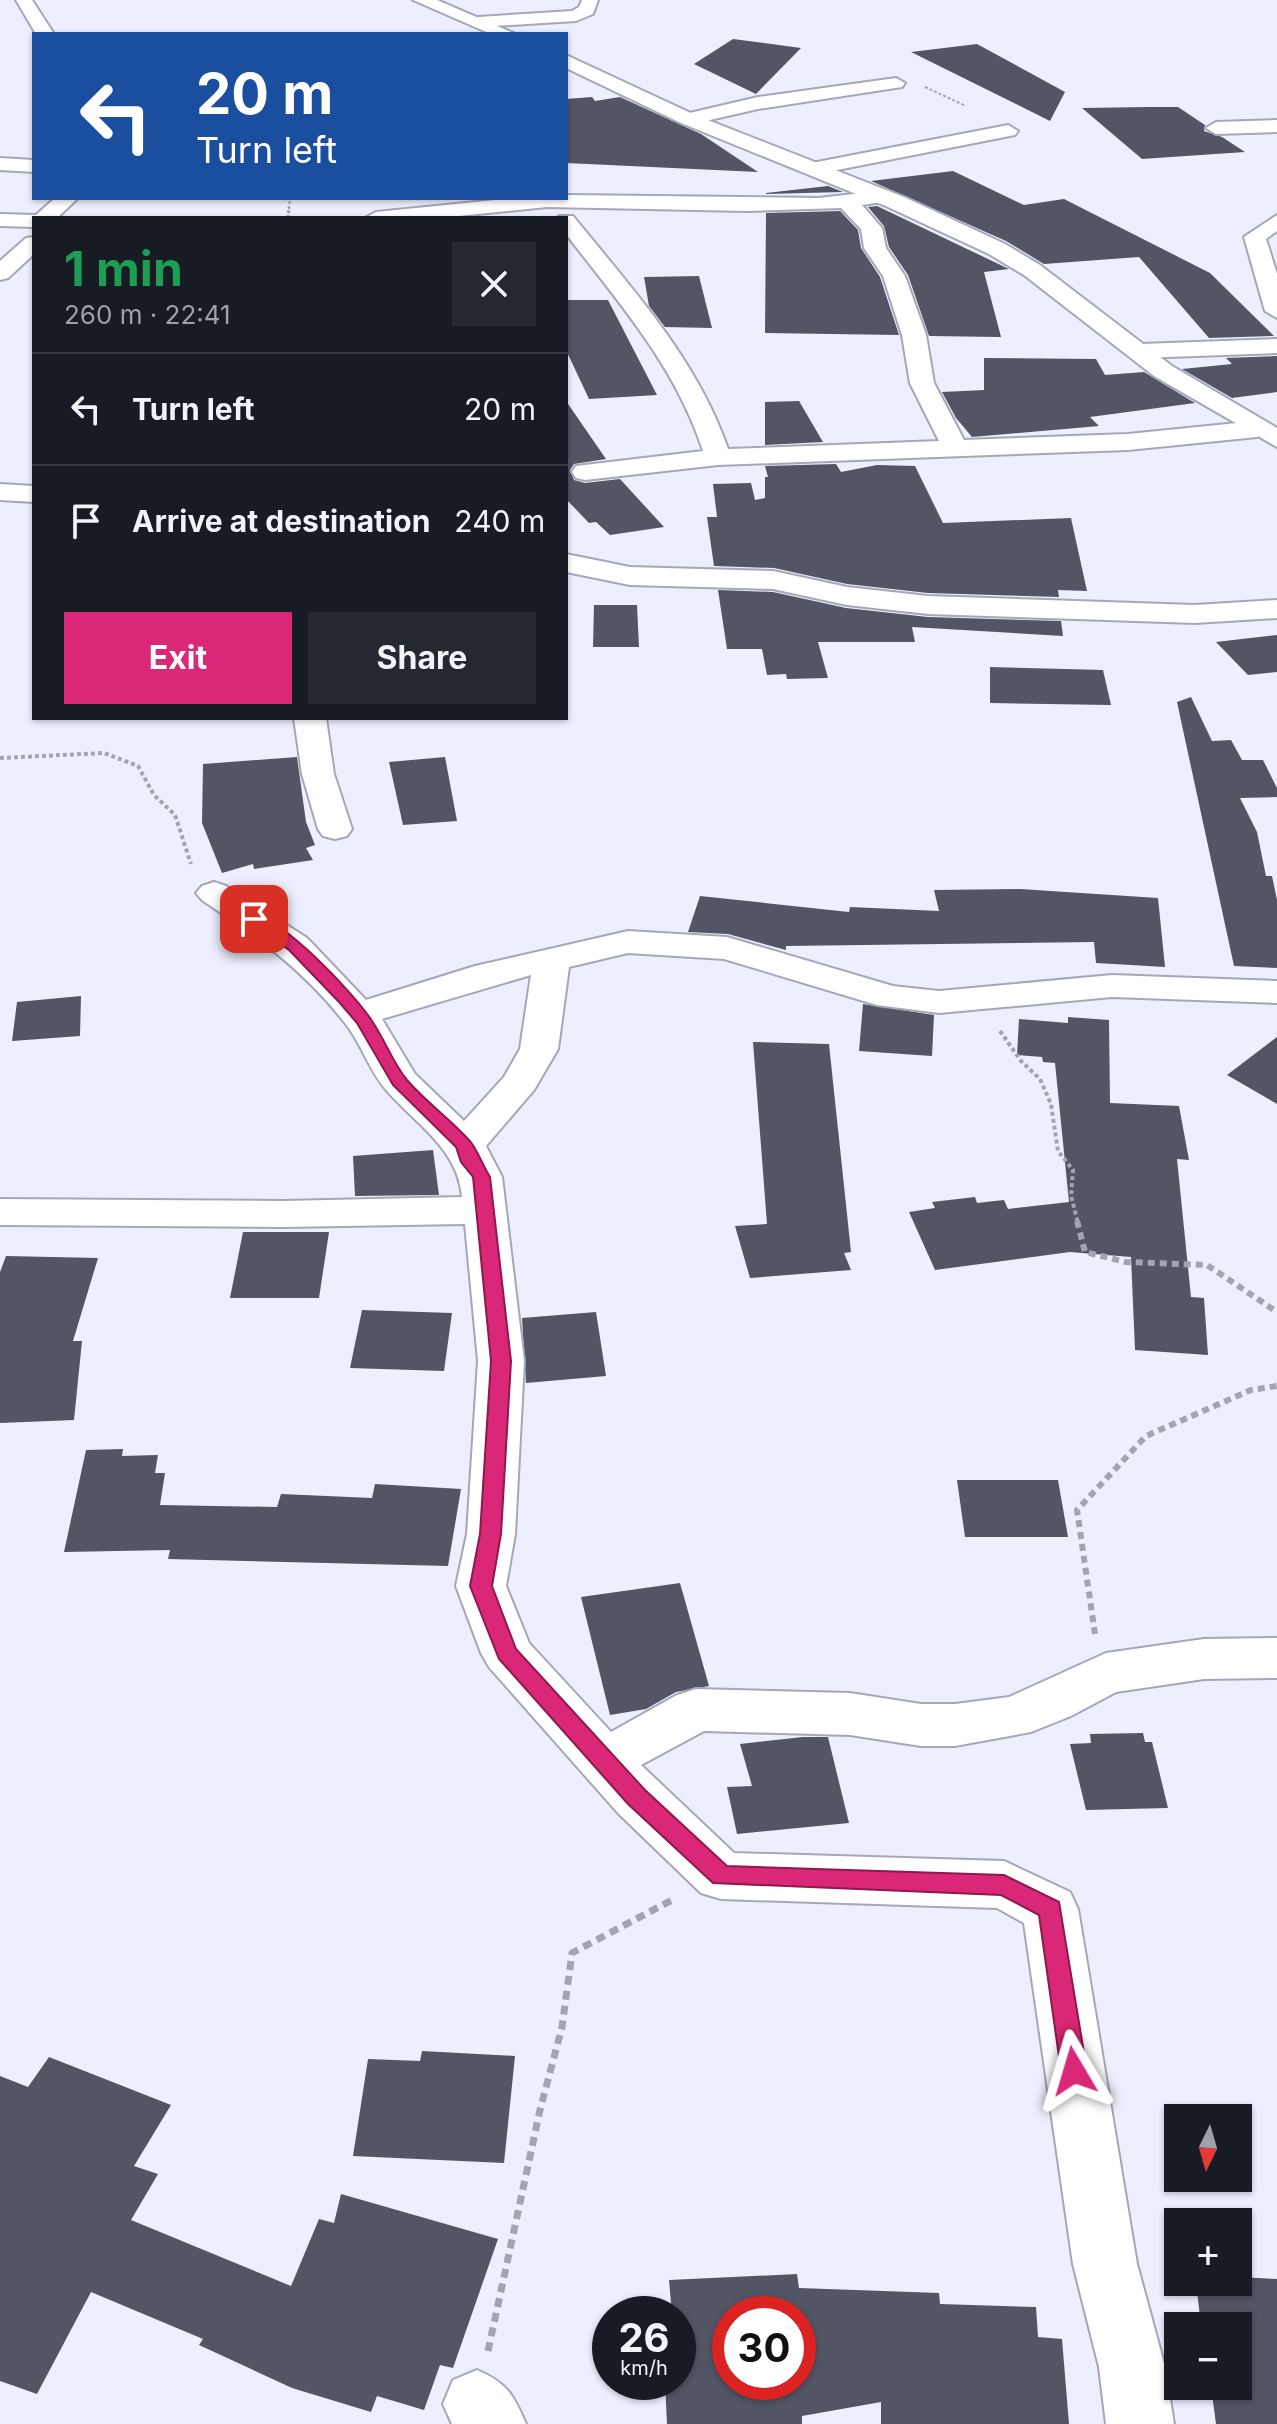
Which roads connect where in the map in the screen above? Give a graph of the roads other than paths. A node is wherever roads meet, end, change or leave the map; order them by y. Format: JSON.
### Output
{"nodes":[{"id":1,"x":24,"y":0,"type":"edge"},
{"id":2,"x":422,"y":0,"type":"edge"},
{"id":3,"x":590,"y":0,"type":"edge"},
{"id":4,"x":478,"y":22,"type":"junction"},
{"id":5,"x":44,"y":32,"type":"edge"},
{"id":6,"x":502,"y":32,"type":"edge"},
{"id":7,"x":568,"y":62,"type":"edge"},
{"id":8,"x":896,"y":83,"type":"road end"},
{"id":9,"x":688,"y":119,"type":"junction"},
{"id":10,"x":1277,"y":126,"type":"edge"},
{"id":11,"x":1216,"y":128,"type":"dead end"},
{"id":12,"x":1008,"y":131,"type":"road end"},
{"id":13,"x":1277,"y":140,"type":"edge"},
{"id":14,"x":1253,"y":143,"type":"dead end"},
{"id":15,"x":0,"y":164,"type":"edge"},
{"id":16,"x":32,"y":166,"type":"edge"},
{"id":17,"x":812,"y":169,"type":"junction"},
{"id":18,"x":881,"y":197,"type":"junction"},
{"id":19,"x":66,"y":200,"type":"edge"},
{"id":20,"x":547,"y":201,"type":"junction"},
{"id":21,"x":846,"y":201,"type":"junction"},
{"id":22,"x":46,"y":216,"type":"edge"},
{"id":23,"x":396,"y":216,"type":"edge"},
{"id":24,"x":562,"y":216,"type":"edge"},
{"id":25,"x":0,"y":220,"type":"edge"},
{"id":26,"x":32,"y":221,"type":"edge"},
{"id":27,"x":1277,"y":221,"type":"edge"},
{"id":28,"x":568,"y":223,"type":"edge"},
{"id":29,"x":32,"y":245,"type":"edge"},
{"id":30,"x":0,"y":273,"type":"edge"},
{"id":31,"x":1277,"y":311,"type":"edge"},
{"id":32,"x":1277,"y":346,"type":"edge"},
{"id":33,"x":1141,"y":351,"type":"junction"},
{"id":34,"x":1267,"y":434,"type":"edge"},
{"id":35,"x":956,"y":449,"type":"junction"},
{"id":36,"x":718,"y":457,"type":"junction"},
{"id":37,"x":585,"y":472,"type":"dead end"},
{"id":38,"x":0,"y":492,"type":"edge"},
{"id":39,"x":32,"y":494,"type":"edge"},
{"id":40,"x":568,"y":563,"type":"edge"},
{"id":41,"x":1277,"y":609,"type":"edge"},
{"id":42,"x":310,"y":720,"type":"edge"},
{"id":43,"x":335,"y":829,"type":"dead end"},
{"id":44,"x":214,"y":893,"type":"road end"},
{"id":45,"x":551,"y":961,"type":"junction"},
{"id":46,"x":1277,"y":992,"type":"edge"},
{"id":47,"x":358,"y":1014,"type":"junction"},
{"id":48,"x":465,"y":1145,"type":"junction"},
{"id":49,"x":484,"y":1210,"type":"junction"},
{"id":50,"x":0,"y":1212,"type":"edge"},
{"id":51,"x":1277,"y":1658,"type":"edge"},
{"id":52,"x":601,"y":1757,"type":"junction"},
{"id":53,"x":1140,"y":2424,"type":"edge"}],
"edges":[{"from":1,"to":5,"type":"street"},
{"from":2,"to":4,"type":"street"},
{"from":3,"to":4,"type":"street"},
{"from":4,"to":6,"type":"street"},
{"from":7,"to":9,"type":"street"},
{"from":8,"to":9,"type":"street"},
{"from":9,"to":17,"type":"street"},
{"from":10,"to":11,"type":"street"},
{"from":12,"to":17,"type":"street"},
{"from":13,"to":14,"type":"street"},
{"from":15,"to":16,"type":"street"},
{"from":17,"to":18,"type":"street"},
{"from":18,"to":21,"type":"street"},
{"from":18,"to":33,"type":"street"},
{"from":19,"to":22,"type":"street"},
{"from":20,"to":21,"type":"street"},
{"from":20,"to":23,"type":"street"},
{"from":20,"to":24,"type":"street"},
{"from":21,"to":35,"type":"street"},
{"from":25,"to":26,"type":"street"},
{"from":27,"to":31,"type":"street"},
{"from":28,"to":36,"type":"street"},
{"from":29,"to":30,"type":"street"},
{"from":32,"to":33,"type":"street"},
{"from":33,"to":34,"type":"street"},
{"from":34,"to":35,"type":"street"},
{"from":35,"to":36,"type":"street"},
{"from":36,"to":37,"type":"street"},
{"from":38,"to":39,"type":"street"},
{"from":40,"to":41,"type":"street"},
{"from":42,"to":43,"type":"street"},
{"from":44,"to":47,"type":"street"},
{"from":45,"to":46,"type":"street"},
{"from":45,"to":47,"type":"street"},
{"from":45,"to":48,"type":"street"},
{"from":47,"to":48,"type":"street"},
{"from":48,"to":49,"type":"street"},
{"from":49,"to":50,"type":"street"},
{"from":49,"to":52,"type":"street"},
{"from":51,"to":52,"type":"street"},
{"from":52,"to":53,"type":"street"}]}
